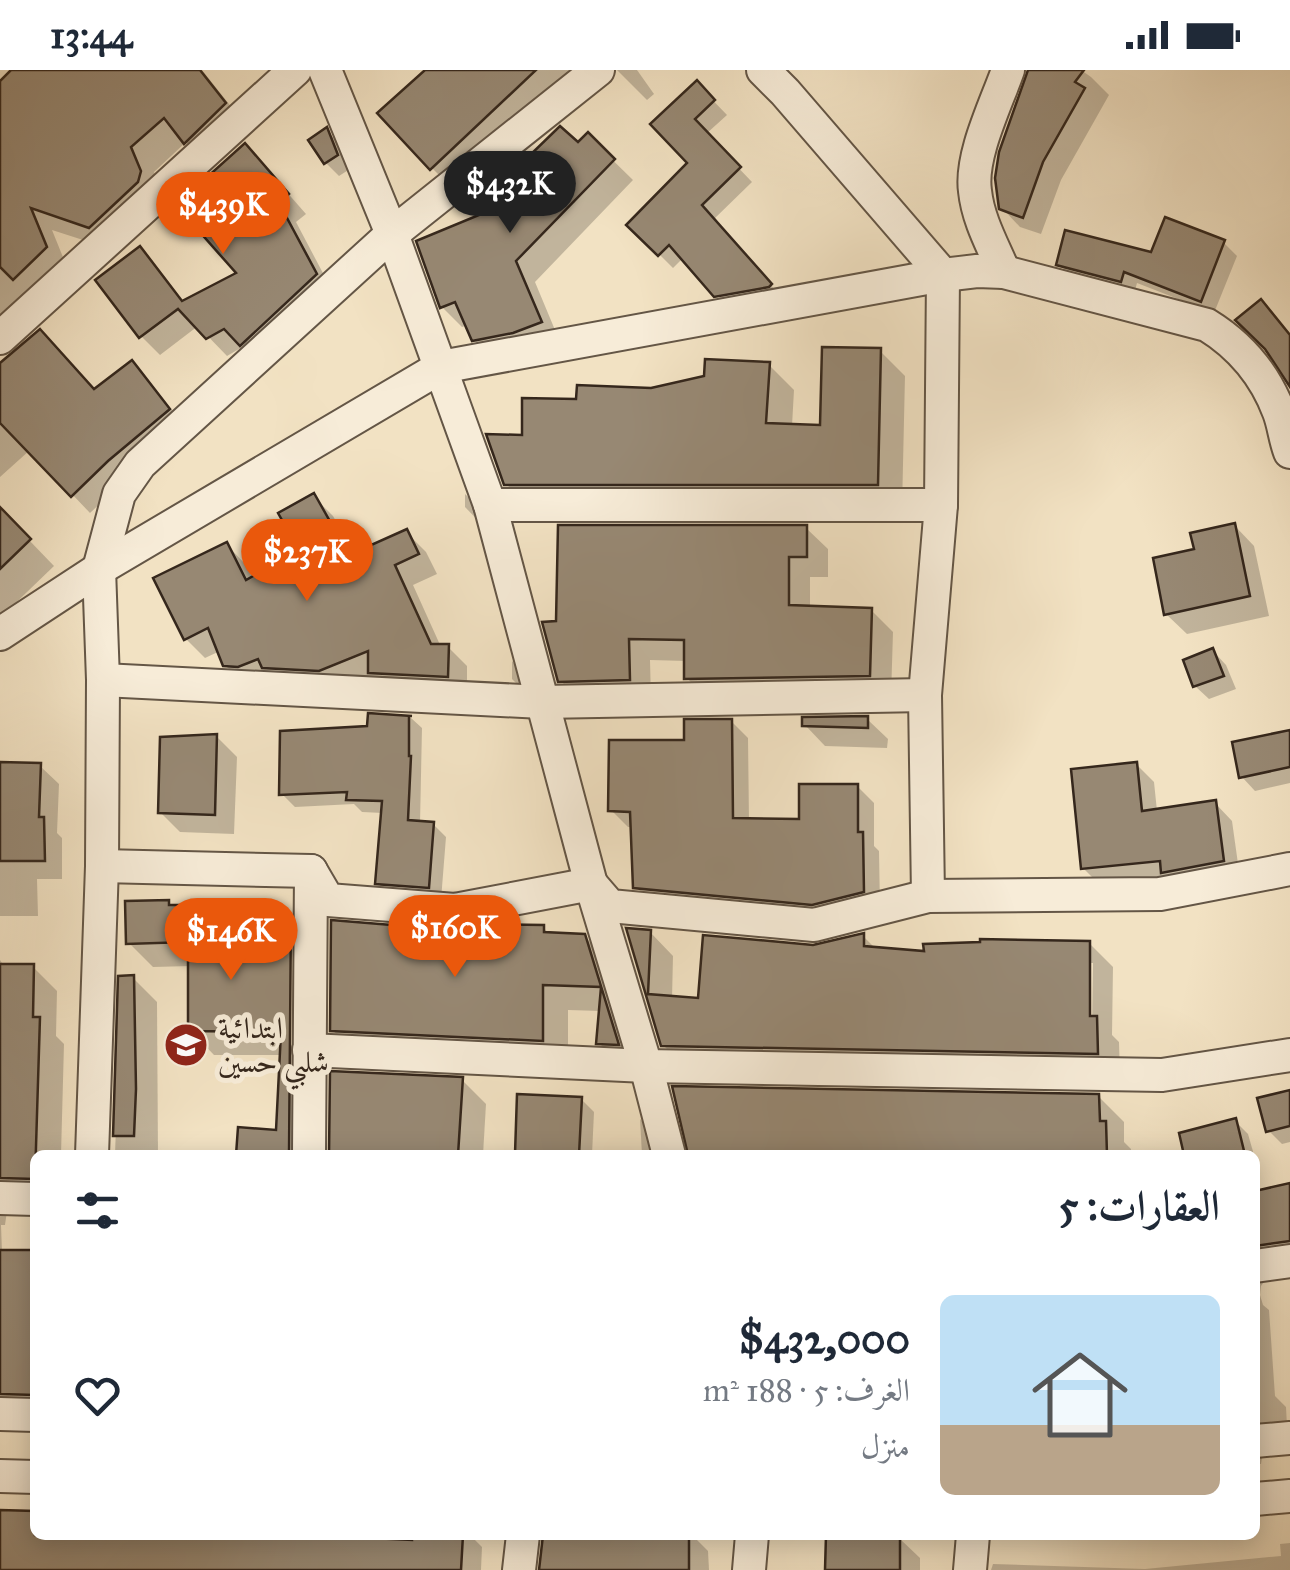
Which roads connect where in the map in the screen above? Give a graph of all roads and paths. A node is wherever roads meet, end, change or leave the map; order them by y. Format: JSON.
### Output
{"nodes":[{"id":1,"x":296,"y":70,"type":"edge"},
{"id":2,"x":325,"y":70,"type":"edge"},
{"id":3,"x":598,"y":70,"type":"edge"},
{"id":4,"x":763,"y":70,"type":"edge"},
{"id":5,"x":1008,"y":70,"type":"edge"},
{"id":6,"x":392,"y":234,"type":"junction"},
{"id":7,"x":1004,"y":272,"type":"junction"},
{"id":8,"x":943,"y":274,"type":"junction"},
{"id":9,"x":0,"y":338,"type":"edge"},
{"id":10,"x":441,"y":367,"type":"junction"},
{"id":11,"x":1290,"y":452,"type":"edge"},
{"id":12,"x":490,"y":505,"type":"junction"},
{"id":13,"x":941,"y":505,"type":"junction"},
{"id":14,"x":99,"y":569,"type":"junction"},
{"id":15,"x":0,"y":634,"type":"edge"},
{"id":16,"x":104,"y":680,"type":"junction"},
{"id":17,"x":925,"y":696,"type":"junction"},
{"id":18,"x":542,"y":702,"type":"junction"},
{"id":19,"x":102,"y":866,"type":"junction"},
{"id":20,"x":1290,"y":869,"type":"edge"},
{"id":21,"x":312,"y":871,"type":"junction"},
{"id":22,"x":590,"y":884,"type":"junction"},
{"id":23,"x":928,"y":896,"type":"junction"},
{"id":24,"x":309,"y":1050,"type":"junction"},
{"id":25,"x":1290,"y":1054,"type":"edge"},
{"id":26,"x":646,"y":1066,"type":"junction"},
{"id":27,"x":92,"y":1150,"type":"edge"},
{"id":28,"x":309,"y":1150,"type":"edge"},
{"id":29,"x":668,"y":1150,"type":"edge"},
{"id":30,"x":0,"y":1198,"type":"edge"},
{"id":31,"x":30,"y":1199,"type":"edge"},
{"id":32,"x":1290,"y":1261,"type":"edge"},
{"id":33,"x":1260,"y":1265,"type":"edge"},
{"id":34,"x":0,"y":1414,"type":"edge"},
{"id":35,"x":30,"y":1415,"type":"edge"},
{"id":36,"x":1290,"y":1438,"type":"edge"},
{"id":37,"x":1260,"y":1440,"type":"edge"},
{"id":38,"x":0,"y":1476,"type":"edge"},
{"id":39,"x":30,"y":1477,"type":"edge"},
{"id":40,"x":1290,"y":1496,"type":"edge"},
{"id":41,"x":1260,"y":1499,"type":"edge"},
{"id":42,"x":523,"y":1540,"type":"edge"},
{"id":43,"x":752,"y":1540,"type":"edge"},
{"id":44,"x":972,"y":1540,"type":"edge"},
{"id":45,"x":520,"y":1570,"type":"edge"},
{"id":46,"x":749,"y":1570,"type":"edge"},
{"id":47,"x":970,"y":1570,"type":"edge"}],
"edges":[{"from":1,"to":9,"type":"street"},
{"from":2,"to":6,"type":"street"},
{"from":3,"to":6,"type":"street"},
{"from":4,"to":8,"type":"street"},
{"from":5,"to":7,"type":"street"},
{"from":6,"to":10,"type":"street"},
{"from":6,"to":14,"type":"street"},
{"from":7,"to":8,"type":"street"},
{"from":7,"to":11,"type":"street"},
{"from":8,"to":10,"type":"street"},
{"from":8,"to":13,"type":"street"},
{"from":10,"to":12,"type":"street"},
{"from":10,"to":14,"type":"street"},
{"from":12,"to":13,"type":"street"},
{"from":12,"to":18,"type":"street"},
{"from":13,"to":17,"type":"street"},
{"from":14,"to":15,"type":"street"},
{"from":14,"to":16,"type":"street"},
{"from":16,"to":18,"type":"street"},
{"from":16,"to":19,"type":"street"},
{"from":17,"to":18,"type":"street"},
{"from":17,"to":23,"type":"street"},
{"from":18,"to":22,"type":"street"},
{"from":19,"to":21,"type":"street"},
{"from":19,"to":27,"type":"street"},
{"from":20,"to":23,"type":"street"},
{"from":21,"to":22,"type":"street"},
{"from":21,"to":24,"type":"street"},
{"from":22,"to":23,"type":"street"},
{"from":22,"to":26,"type":"street"},
{"from":24,"to":26,"type":"street"},
{"from":24,"to":28,"type":"street"},
{"from":25,"to":26,"type":"street"},
{"from":26,"to":29,"type":"street"},
{"from":30,"to":31,"type":"street"},
{"from":32,"to":33,"type":"street"},
{"from":34,"to":35,"type":"street"},
{"from":36,"to":37,"type":"street"},
{"from":38,"to":39,"type":"street"},
{"from":40,"to":41,"type":"street"},
{"from":42,"to":45,"type":"street"},
{"from":43,"to":46,"type":"street"},
{"from":44,"to":47,"type":"street"}]}
